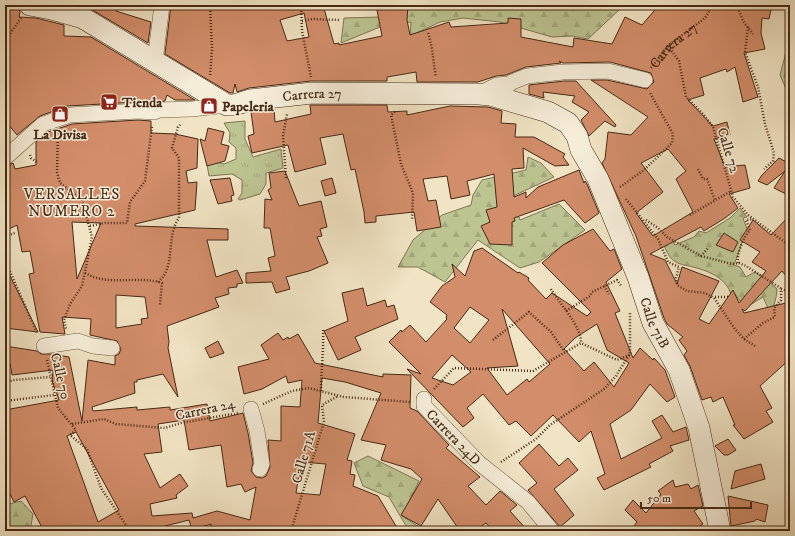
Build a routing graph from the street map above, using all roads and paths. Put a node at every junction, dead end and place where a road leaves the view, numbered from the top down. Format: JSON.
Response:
{"nodes":[{"id":1,"x":32,"y":5,"type":"edge"},
{"id":2,"x":162,"y":5,"type":"edge"},
{"id":3,"x":210,"y":5,"type":"edge"},
{"id":4,"x":301,"y":5,"type":"edge"},
{"id":5,"x":713,"y":5,"type":"edge"},
{"id":6,"x":737,"y":5,"type":"edge"},
{"id":7,"x":340,"y":20,"type":"dead end"},
{"id":8,"x":302,"y":21,"type":"junction"},
{"id":9,"x":748,"y":27,"type":"junction"},
{"id":10,"x":428,"y":33,"type":"dead end"},
{"id":11,"x":753,"y":34,"type":"dead end"},
{"id":12,"x":5,"y":40,"type":"edge"},
{"id":13,"x":668,"y":46,"type":"junction"},
{"id":14,"x":155,"y":61,"type":"junction"},
{"id":15,"x":645,"y":80,"type":"junction"},
{"id":16,"x":312,"y":93,"type":"junction"},
{"id":17,"x":412,"y":93,"type":"junction"},
{"id":18,"x":439,"y":93,"type":"junction"},
{"id":19,"x":208,"y":94,"type":"junction"},
{"id":20,"x":479,"y":94,"type":"junction"},
{"id":21,"x":227,"y":105,"type":"junction"},
{"id":22,"x":160,"y":111,"type":"junction"},
{"id":23,"x":290,"y":111,"type":"dead end"},
{"id":24,"x":44,"y":124,"type":"junction"},
{"id":25,"x":568,"y":124,"type":"joint"},
{"id":26,"x":5,"y":158,"type":"edge"},
{"id":27,"x":698,"y":169,"type":"dead end"},
{"id":28,"x":764,"y":169,"type":"dead end"},
{"id":29,"x":286,"y":178,"type":"dead end"},
{"id":30,"x":731,"y":191,"type":"junction"},
{"id":31,"x":621,"y":193,"type":"dead end"},
{"id":32,"x":624,"y":196,"type":"dead end"},
{"id":33,"x":715,"y":200,"type":"junction"},
{"id":34,"x":690,"y":215,"type":"dead end"},
{"id":35,"x":644,"y":218,"type":"junction"},
{"id":36,"x":754,"y":219,"type":"junction"},
{"id":37,"x":412,"y":220,"type":"dead end"},
{"id":38,"x":90,"y":226,"type":"junction"},
{"id":39,"x":16,"y":233,"type":"dead end"},
{"id":40,"x":5,"y":236,"type":"edge"},
{"id":41,"x":709,"y":247,"type":"dead end"},
{"id":42,"x":790,"y":247,"type":"edge"},
{"id":43,"x":700,"y":256,"type":"junction"},
{"id":44,"x":5,"y":260,"type":"edge"},
{"id":45,"x":738,"y":263,"type":"junction"},
{"id":46,"x":85,"y":273,"type":"junction"},
{"id":47,"x":158,"y":282,"type":"junction"},
{"id":48,"x":604,"y":286,"type":"junction"},
{"id":49,"x":551,"y":289,"type":"dead end"},
{"id":50,"x":782,"y":289,"type":"junction"},
{"id":51,"x":626,"y":292,"type":"dead end"},
{"id":52,"x":790,"y":292,"type":"edge"},
{"id":53,"x":609,"y":294,"type":"dead end"},
{"id":54,"x":712,"y":297,"type":"junction"},
{"id":55,"x":729,"y":297,"type":"dead end"},
{"id":56,"x":160,"y":305,"type":"dead end"},
{"id":57,"x":566,"y":311,"type":"junction"},
{"id":58,"x":630,"y":311,"type":"dead end"},
{"id":59,"x":323,"y":329,"type":"dead end"},
{"id":60,"x":744,"y":339,"type":"junction"},
{"id":61,"x":493,"y":340,"type":"dead end"},
{"id":62,"x":78,"y":341,"type":"junction"},
{"id":63,"x":581,"y":343,"type":"junction"},
{"id":64,"x":44,"y":346,"type":"junction"},
{"id":65,"x":755,"y":346,"type":"dead end"},
{"id":66,"x":112,"y":348,"type":"dead end"},
{"id":67,"x":564,"y":351,"type":"junction"},
{"id":68,"x":630,"y":355,"type":"junction"},
{"id":69,"x":50,"y":377,"type":"junction"},
{"id":70,"x":5,"y":383,"type":"edge"},
{"id":71,"x":321,"y":391,"type":"junction"},
{"id":72,"x":54,"y":395,"type":"junction"},
{"id":73,"x":338,"y":396,"type":"junction"},
{"id":74,"x":424,"y":399,"type":"junction"},
{"id":75,"x":5,"y":401,"type":"edge"},
{"id":76,"x":250,"y":409,"type":"junction"},
{"id":77,"x":72,"y":424,"type":"junction"},
{"id":78,"x":260,"y":469,"type":"dead end"},
{"id":79,"x":499,"y":479,"type":"junction"},
{"id":80,"x":130,"y":531,"type":"edge"},
{"id":81,"x":292,"y":531,"type":"edge"},
{"id":82,"x":552,"y":531,"type":"edge"},
{"id":83,"x":720,"y":531,"type":"edge"}],
"edges":[{"from":1,"to":12,"type":"path"},
{"from":1,"to":14,"type":"street"},
{"from":2,"to":14,"type":"street"},
{"from":3,"to":19,"type":"path"},
{"from":4,"to":8,"type":"path"},
{"from":5,"to":13,"type":"path","name":"Carrera 27"},
{"from":6,"to":9,"type":"path"},
{"from":7,"to":8,"type":"path"},
{"from":8,"to":16,"type":"path"},
{"from":9,"to":11,"type":"path"},
{"from":9,"to":28,"type":"path"},
{"from":10,"to":18,"type":"path"},
{"from":13,"to":15,"type":"path","name":"Carrera 27"},
{"from":13,"to":30,"type":"path","name":"Calle 72"},
{"from":14,"to":19,"type":"street"},
{"from":15,"to":20,"type":"street"},
{"from":15,"to":31,"type":"path","name":"Carrera 27"},
{"from":16,"to":17,"type":"street","name":"Carrera 27"},
{"from":16,"to":21,"type":"street","name":"Carrera 27"},
{"from":17,"to":18,"type":"street","name":"Carrera 27"},
{"from":17,"to":37,"type":"path"},
{"from":18,"to":20,"type":"street","name":"Carrera 27"},
{"from":19,"to":21,"type":"street"},
{"from":20,"to":25,"type":"street","name":"Carrera 27"},
{"from":21,"to":22,"type":"street"},
{"from":22,"to":24,"type":"street"},
{"from":22,"to":38,"type":"path"},
{"from":22,"to":47,"type":"path"},
{"from":23,"to":29,"type":"path"},
{"from":24,"to":26,"type":"street"},
{"from":24,"to":38,"type":"path"},
{"from":25,"to":83,"type":"street","name":"Calle 71B"},
{"from":27,"to":33,"type":"path"},
{"from":30,"to":33,"type":"path"},
{"from":30,"to":36,"type":"path","name":"Calle 72"},
{"from":32,"to":35,"type":"path"},
{"from":33,"to":34,"type":"path"},
{"from":35,"to":43,"type":"path"},
{"from":35,"to":54,"type":"path"},
{"from":36,"to":42,"type":"path","name":"Calle 72"},
{"from":36,"to":45,"type":"path"},
{"from":38,"to":46,"type":"path"},
{"from":39,"to":40,"type":"path"},
{"from":41,"to":43,"type":"path"},
{"from":43,"to":45,"type":"path"},
{"from":44,"to":64,"type":"path","name":"Calle 70"},
{"from":45,"to":50,"type":"path"},
{"from":46,"to":47,"type":"path"},
{"from":46,"to":62,"type":"path"},
{"from":47,"to":56,"type":"path"},
{"from":48,"to":51,"type":"path"},
{"from":48,"to":53,"type":"path"},
{"from":48,"to":57,"type":"path"},
{"from":49,"to":57,"type":"path"},
{"from":50,"to":52,"type":"path"},
{"from":50,"to":60,"type":"path"},
{"from":54,"to":55,"type":"path"},
{"from":54,"to":60,"type":"path"},
{"from":57,"to":63,"type":"path"},
{"from":58,"to":68,"type":"path"},
{"from":59,"to":71,"type":"path"},
{"from":60,"to":65,"type":"path"},
{"from":61,"to":67,"type":"path"},
{"from":62,"to":64,"type":"street"},
{"from":62,"to":66,"type":"street"},
{"from":63,"to":67,"type":"path"},
{"from":63,"to":68,"type":"path"},
{"from":64,"to":69,"type":"path","name":"Calle 70"},
{"from":67,"to":74,"type":"path"},
{"from":68,"to":79,"type":"path"},
{"from":69,"to":70,"type":"path"},
{"from":69,"to":72,"type":"path","name":"Calle 70"},
{"from":71,"to":73,"type":"path","name":"Carrera 24"},
{"from":71,"to":76,"type":"path","name":"Carrera 24"},
{"from":72,"to":75,"type":"path"},
{"from":72,"to":77,"type":"path","name":"Calle 70"},
{"from":73,"to":74,"type":"path","name":"Carrera 24D"},
{"from":73,"to":81,"type":"path","name":"Calle 71A"},
{"from":74,"to":79,"type":"street","name":"Carrera 24D"},
{"from":76,"to":77,"type":"path","name":"Carrera 24"},
{"from":76,"to":78,"type":"street"},
{"from":77,"to":80,"type":"path"},
{"from":79,"to":82,"type":"street","name":"Carrera 24D"}]}
